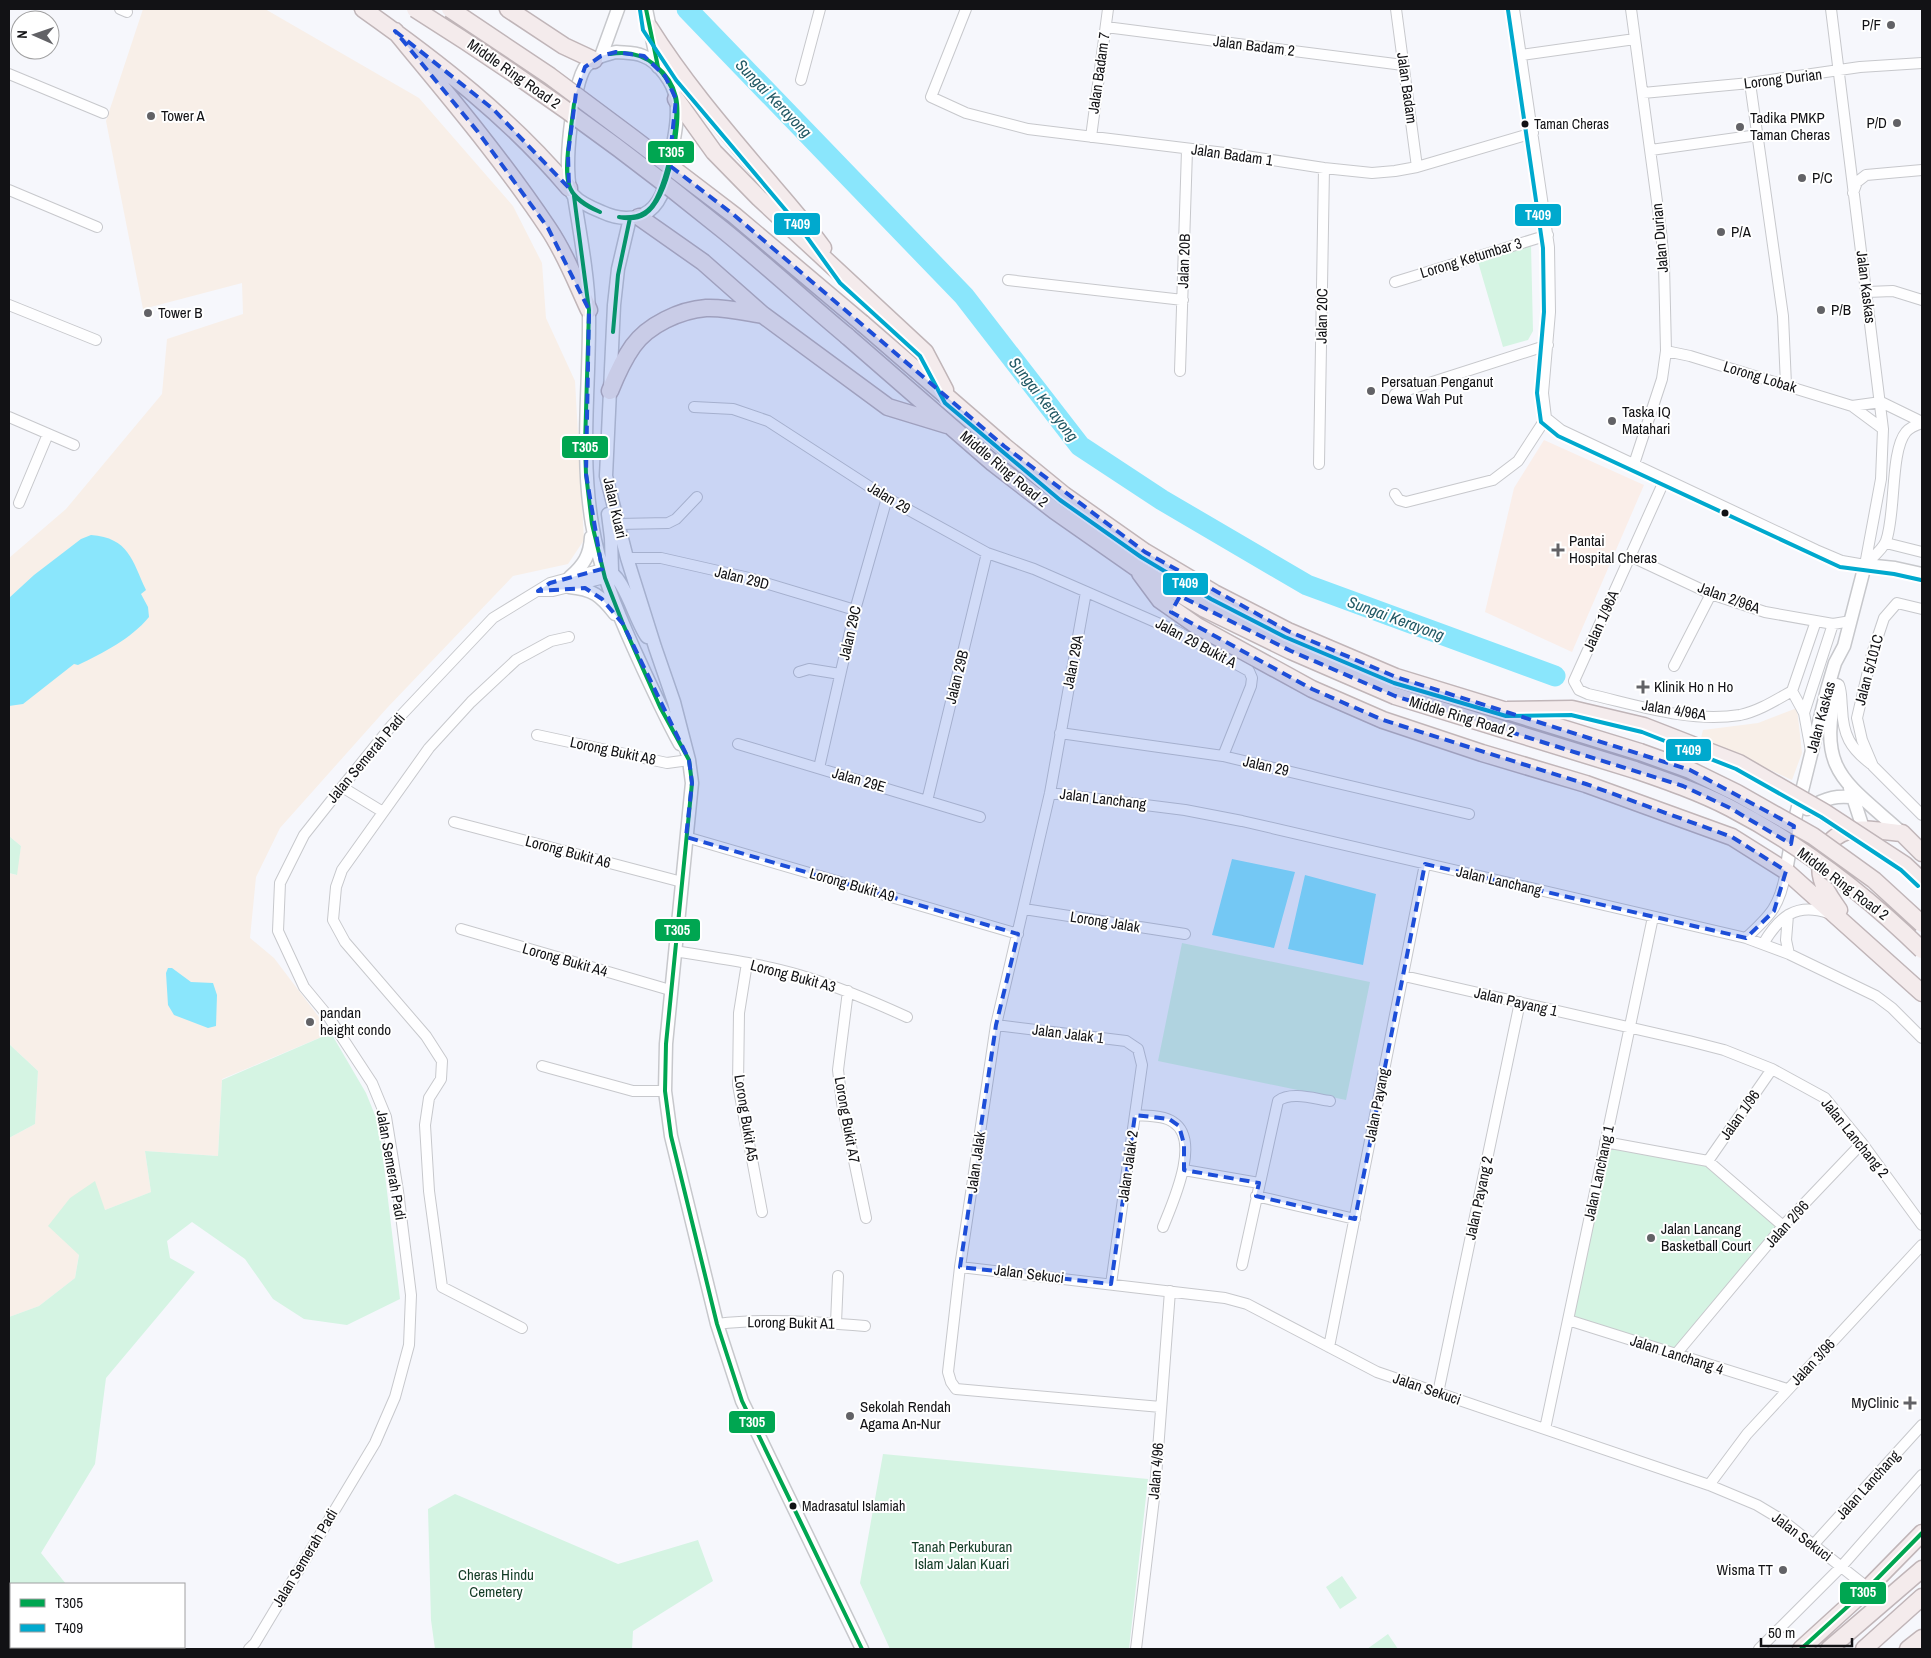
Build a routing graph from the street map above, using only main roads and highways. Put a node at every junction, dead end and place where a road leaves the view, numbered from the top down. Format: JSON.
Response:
{"nodes":[{"id":1,"x":363,"y":9,"type":"edge"},
{"id":2,"x":415,"y":9,"type":"edge"},
{"id":3,"x":450,"y":9,"type":"edge"},
{"id":4,"x":508,"y":9,"type":"edge"},
{"id":5,"x":649,"y":27,"type":"road end"},
{"id":6,"x":395,"y":31,"type":"junction"},
{"id":7,"x":597,"y":58,"type":"road end"},
{"id":8,"x":676,"y":99,"type":"road end"},
{"id":9,"x":571,"y":192,"type":"road end"},
{"id":10,"x":635,"y":217,"type":"road end"},
{"id":11,"x":845,"y":279,"type":"junction"},
{"id":12,"x":589,"y":310,"type":"road end"},
{"id":13,"x":763,"y":315,"type":"junction"},
{"id":14,"x":610,"y":391,"type":"road end"},
{"id":15,"x":950,"y":399,"type":"junction"},
{"id":16,"x":952,"y":426,"type":"junction"},
{"id":17,"x":1135,"y":567,"type":"junction"},
{"id":18,"x":1507,"y":710,"type":"junction"},
{"id":19,"x":1922,"y":853,"type":"edge"},
{"id":20,"x":1922,"y":881,"type":"edge"},
{"id":21,"x":1922,"y":924,"type":"edge"},
{"id":22,"x":1849,"y":927,"type":"junction"},
{"id":23,"x":1922,"y":950,"type":"edge"},
{"id":24,"x":1922,"y":993,"type":"edge"},
{"id":25,"x":1922,"y":1533,"type":"edge"},
{"id":26,"x":1922,"y":1569,"type":"edge"},
{"id":27,"x":1922,"y":1597,"type":"edge"},
{"id":28,"x":1922,"y":1638,"type":"edge"},
{"id":29,"x":1801,"y":1649,"type":"edge"},
{"id":30,"x":1828,"y":1649,"type":"edge"},
{"id":31,"x":1864,"y":1649,"type":"edge"},
{"id":32,"x":1908,"y":1649,"type":"edge"}],
"edges":[{"from":1,"to":6,"type":"highway"},
{"from":2,"to":16,"type":"highway","name":"Middle Ring Road 2","bridge":true},
{"from":3,"to":15,"type":"highway","name":"Middle Ring Road 2","bridge":true},
{"from":4,"to":7,"type":"highway"},
{"from":5,"to":11,"type":"highway"},
{"from":6,"to":9,"type":"highway"},
{"from":6,"to":12,"type":"highway"},
{"from":8,"to":11,"type":"highway"},
{"from":10,"to":13,"type":"highway"},
{"from":11,"to":15,"type":"highway"},
{"from":13,"to":14,"type":"highway"},
{"from":13,"to":16,"type":"highway"},
{"from":15,"to":18,"type":"highway","name":"Middle Ring Road 2"},
{"from":16,"to":17,"type":"highway","name":"Middle Ring Road 2"},
{"from":17,"to":22,"type":"highway"},
{"from":17,"to":23,"type":"highway","name":"Middle Ring Road 2","bridge":true},
{"from":18,"to":20,"type":"highway","bridge":true},
{"from":18,"to":21,"type":"highway","name":"Middle Ring Road 2","bridge":true},
{"from":19,"to":22,"type":"highway"},
{"from":22,"to":24,"type":"highway"},
{"from":25,"to":29,"type":"highway"},
{"from":26,"to":30,"type":"highway"},
{"from":27,"to":31,"type":"highway"},
{"from":28,"to":32,"type":"highway"}]}
